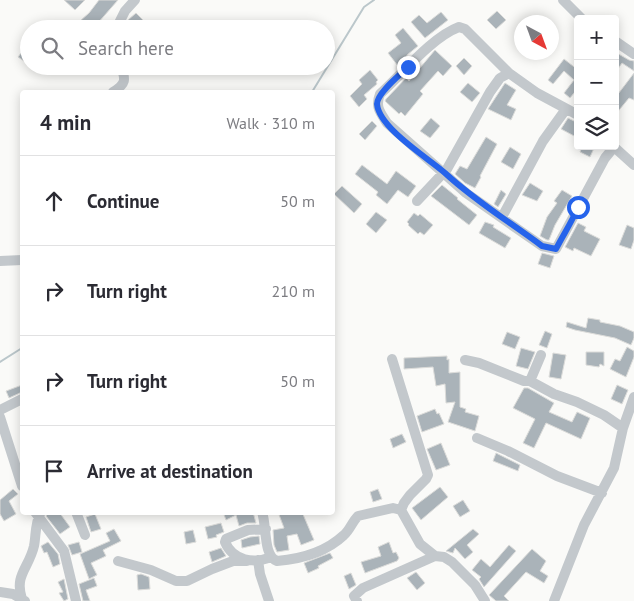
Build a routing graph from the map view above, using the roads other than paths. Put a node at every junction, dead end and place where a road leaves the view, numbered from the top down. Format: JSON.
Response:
{"nodes":[{"id":1,"x":136,"y":0,"type":"edge"},
{"id":2,"x":563,"y":0,"type":"edge"},
{"id":3,"x":578,"y":15,"type":"edge"},
{"id":4,"x":120,"y":20,"type":"edge"},
{"id":5,"x":619,"y":44,"type":"edge"},
{"id":6,"x":634,"y":54,"type":"edge"},
{"id":7,"x":509,"y":73,"type":"junction"},
{"id":8,"x":124,"y":75,"type":"edge"},
{"id":9,"x":116,"y":90,"type":"edge"},
{"id":10,"x":566,"y":109,"type":"junction"},
{"id":11,"x":574,"y":113,"type":"edge"},
{"id":12,"x":611,"y":150,"type":"edge"},
{"id":13,"x":616,"y":150,"type":"edge"},
{"id":14,"x":634,"y":165,"type":"edge"},
{"id":15,"x":444,"y":172,"type":"junction"},
{"id":16,"x":417,"y":201,"type":"dead end"},
{"id":17,"x":502,"y":217,"type":"junction"},
{"id":18,"x":20,"y":260,"type":"edge"},
{"id":19,"x":0,"y":261,"type":"edge"},
{"id":20,"x":541,"y":355,"type":"dead end"},
{"id":21,"x":392,"y":359,"type":"dead end"},
{"id":22,"x":464,"y":360,"type":"dead end"},
{"id":23,"x":530,"y":381,"type":"junction"},
{"id":24,"x":634,"y":397,"type":"edge"},
{"id":25,"x":20,"y":400,"type":"edge"},
{"id":26,"x":0,"y":410,"type":"edge"},
{"id":27,"x":0,"y":417,"type":"edge"},
{"id":28,"x":623,"y":428,"type":"junction"},
{"id":29,"x":477,"y":438,"type":"dead end"},
{"id":30,"x":20,"y":480,"type":"edge"},
{"id":31,"x":602,"y":493,"type":"junction"},
{"id":32,"x":401,"y":510,"type":"junction"},
{"id":33,"x":38,"y":515,"type":"edge"},
{"id":34,"x":39,"y":515,"type":"edge"},
{"id":35,"x":77,"y":515,"type":"edge"},
{"id":36,"x":263,"y":515,"type":"edge"},
{"id":37,"x":266,"y":529,"type":"junction"},
{"id":38,"x":85,"y":535,"type":"dead end"},
{"id":39,"x":435,"y":556,"type":"junction"},
{"id":40,"x":271,"y":557,"type":"junction"},
{"id":41,"x":252,"y":560,"type":"junction"},
{"id":42,"x":118,"y":562,"type":"dead end"},
{"id":43,"x":0,"y":592,"type":"edge"},
{"id":44,"x":24,"y":600,"type":"edge"},
{"id":45,"x":76,"y":601,"type":"edge"},
{"id":46,"x":268,"y":601,"type":"edge"},
{"id":47,"x":357,"y":601,"type":"edge"},
{"id":48,"x":484,"y":601,"type":"edge"},
{"id":49,"x":554,"y":601,"type":"edge"}],
"edges":[{"from":1,"to":4,"type":"street"},
{"from":2,"to":3,"type":"street"},
{"from":5,"to":6,"type":"street"},
{"from":7,"to":10,"type":"street"},
{"from":7,"to":15,"type":"street"},
{"from":7,"to":15,"type":"street"},
{"from":8,"to":9,"type":"street"},
{"from":10,"to":11,"type":"street"},
{"from":10,"to":17,"type":"street"},
{"from":12,"to":17,"type":"street"},
{"from":13,"to":14,"type":"street"},
{"from":15,"to":16,"type":"street"},
{"from":15,"to":17,"type":"street"},
{"from":18,"to":19,"type":"street"},
{"from":20,"to":23,"type":"street"},
{"from":21,"to":32,"type":"street"},
{"from":22,"to":23,"type":"street"},
{"from":23,"to":28,"type":"street"},
{"from":24,"to":28,"type":"street"},
{"from":25,"to":26,"type":"street"},
{"from":27,"to":30,"type":"street"},
{"from":28,"to":31,"type":"street"},
{"from":29,"to":31,"type":"street"},
{"from":31,"to":49,"type":"street"},
{"from":32,"to":39,"type":"street"},
{"from":32,"to":40,"type":"street"},
{"from":33,"to":44,"type":"street"},
{"from":34,"to":45,"type":"street"},
{"from":35,"to":38,"type":"street"},
{"from":36,"to":37,"type":"street"},
{"from":37,"to":40,"type":"street"},
{"from":37,"to":41,"type":"street"},
{"from":39,"to":47,"type":"street"},
{"from":39,"to":48,"type":"street"},
{"from":40,"to":41,"type":"street"},
{"from":41,"to":42,"type":"street"},
{"from":41,"to":46,"type":"street"},
{"from":43,"to":44,"type":"street"}]}
